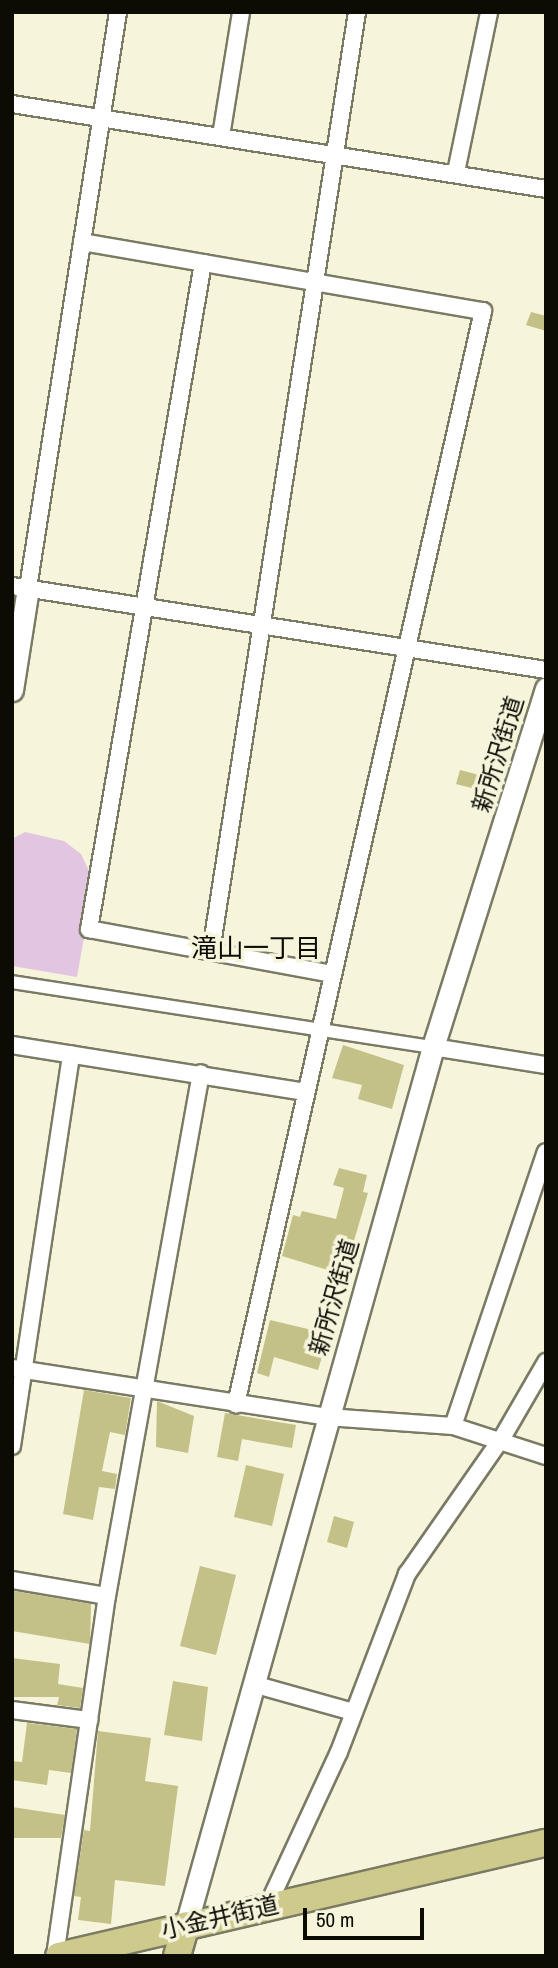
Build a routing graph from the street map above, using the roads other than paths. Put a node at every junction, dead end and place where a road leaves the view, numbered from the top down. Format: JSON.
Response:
{"nodes":[{"id":1,"x":118,"y":12,"type":"edge"},
{"id":2,"x":241,"y":12,"type":"edge"},
{"id":3,"x":357,"y":12,"type":"edge"},
{"id":4,"x":489,"y":12,"type":"edge"},
{"id":5,"x":12,"y":104,"type":"edge"},
{"id":6,"x":102,"y":118,"type":"junction"},
{"id":7,"x":221,"y":136,"type":"junction"},
{"id":8,"x":335,"y":154,"type":"junction"},
{"id":9,"x":456,"y":172,"type":"junction"},
{"id":10,"x":546,"y":189,"type":"edge"},
{"id":11,"x":82,"y":242,"type":"junction"},
{"id":12,"x":203,"y":263,"type":"junction"},
{"id":13,"x":314,"y":282,"type":"junction"},
{"id":14,"x":20,"y":587,"type":"edge"},
{"id":15,"x":147,"y":607,"type":"junction"},
{"id":16,"x":266,"y":626,"type":"junction"},
{"id":17,"x":407,"y":649,"type":"junction"},
{"id":18,"x":546,"y":670,"type":"edge"},
{"id":19,"x":546,"y":688,"type":"edge"},
{"id":20,"x":12,"y":690,"type":"edge"},
{"id":21,"x":211,"y":951,"type":"junction"},
{"id":22,"x":332,"y":974,"type":"junction"},
{"id":23,"x":12,"y":982,"type":"edge"},
{"id":24,"x":319,"y":1030,"type":"junction"},
{"id":25,"x":12,"y":1045,"type":"edge"},
{"id":26,"x":433,"y":1047,"type":"junction"},
{"id":27,"x":71,"y":1054,"type":"junction"},
{"id":28,"x":546,"y":1065,"type":"edge"},
{"id":29,"x":201,"y":1073,"type":"junction"},
{"id":30,"x":305,"y":1091,"type":"junction"},
{"id":31,"x":546,"y":1152,"type":"edge"},
{"id":32,"x":546,"y":1362,"type":"edge"},
{"id":33,"x":19,"y":1369,"type":"edge"},
{"id":34,"x":144,"y":1389,"type":"junction"},
{"id":35,"x":236,"y":1404,"type":"junction"},
{"id":36,"x":327,"y":1418,"type":"junction"},
{"id":37,"x":453,"y":1426,"type":"junction"},
{"id":38,"x":502,"y":1438,"type":"junction"},
{"id":39,"x":12,"y":1446,"type":"edge"},
{"id":40,"x":546,"y":1456,"type":"edge"},
{"id":41,"x":12,"y":1580,"type":"edge"},
{"id":42,"x":107,"y":1596,"type":"junction"},
{"id":43,"x":253,"y":1684,"type":"junction"},
{"id":44,"x":12,"y":1710,"type":"edge"},
{"id":45,"x":353,"y":1712,"type":"junction"},
{"id":46,"x":89,"y":1720,"type":"junction"},
{"id":47,"x":546,"y":1843,"type":"edge"},
{"id":48,"x":267,"y":1907,"type":"junction"},
{"id":49,"x":186,"y":1925,"type":"junction"},
{"id":50,"x":57,"y":1956,"type":"edge"},
{"id":51,"x":177,"y":1956,"type":"edge"}],
"edges":[{"from":1,"to":6,"type":"street"},
{"from":2,"to":7,"type":"street"},
{"from":3,"to":8,"type":"street"},
{"from":4,"to":9,"type":"street"},
{"from":5,"to":6,"type":"street"},
{"from":6,"to":7,"type":"street"},
{"from":6,"to":11,"type":"street"},
{"from":7,"to":8,"type":"street"},
{"from":8,"to":9,"type":"street"},
{"from":8,"to":13,"type":"street"},
{"from":9,"to":10,"type":"street"},
{"from":11,"to":12,"type":"street"},
{"from":11,"to":14,"type":"street"},
{"from":12,"to":13,"type":"street"},
{"from":12,"to":15,"type":"street"},
{"from":13,"to":16,"type":"street"},
{"from":13,"to":17,"type":"street"},
{"from":14,"to":15,"type":"street"},
{"from":14,"to":20,"type":"street"},
{"from":15,"to":16,"type":"street"},
{"from":15,"to":21,"type":"street"},
{"from":16,"to":17,"type":"street"},
{"from":16,"to":21,"type":"street"},
{"from":17,"to":18,"type":"street"},
{"from":17,"to":22,"type":"street"},
{"from":19,"to":26,"type":"street","name":"新所沢街道"},
{"from":21,"to":22,"type":"street"},
{"from":22,"to":24,"type":"street"},
{"from":23,"to":24,"type":"street"},
{"from":24,"to":26,"type":"street"},
{"from":24,"to":30,"type":"street"},
{"from":25,"to":27,"type":"street"},
{"from":26,"to":28,"type":"street"},
{"from":26,"to":36,"type":"street","name":"新所沢街道"},
{"from":27,"to":29,"type":"street"},
{"from":27,"to":33,"type":"street"},
{"from":29,"to":30,"type":"street"},
{"from":29,"to":34,"type":"street"},
{"from":30,"to":35,"type":"street"},
{"from":31,"to":37,"type":"street"},
{"from":32,"to":38,"type":"street"},
{"from":33,"to":34,"type":"street"},
{"from":33,"to":39,"type":"street"},
{"from":34,"to":35,"type":"street"},
{"from":34,"to":42,"type":"street"},
{"from":35,"to":36,"type":"street"},
{"from":36,"to":37,"type":"street"},
{"from":36,"to":43,"type":"street","name":"新所沢街道"},
{"from":37,"to":38,"type":"street"},
{"from":38,"to":40,"type":"street"},
{"from":38,"to":45,"type":"street"},
{"from":41,"to":42,"type":"street"},
{"from":42,"to":46,"type":"street"},
{"from":43,"to":45,"type":"street"},
{"from":43,"to":49,"type":"street","name":"新所沢街道"},
{"from":44,"to":46,"type":"street"},
{"from":45,"to":48,"type":"street"},
{"from":46,"to":50,"type":"street"},
{"from":47,"to":48,"type":"main road","name":"小金井街道"},
{"from":48,"to":49,"type":"main road","name":"小金井街道"},
{"from":49,"to":50,"type":"main road","name":"小金井街道"},
{"from":49,"to":51,"type":"main road"}]}
